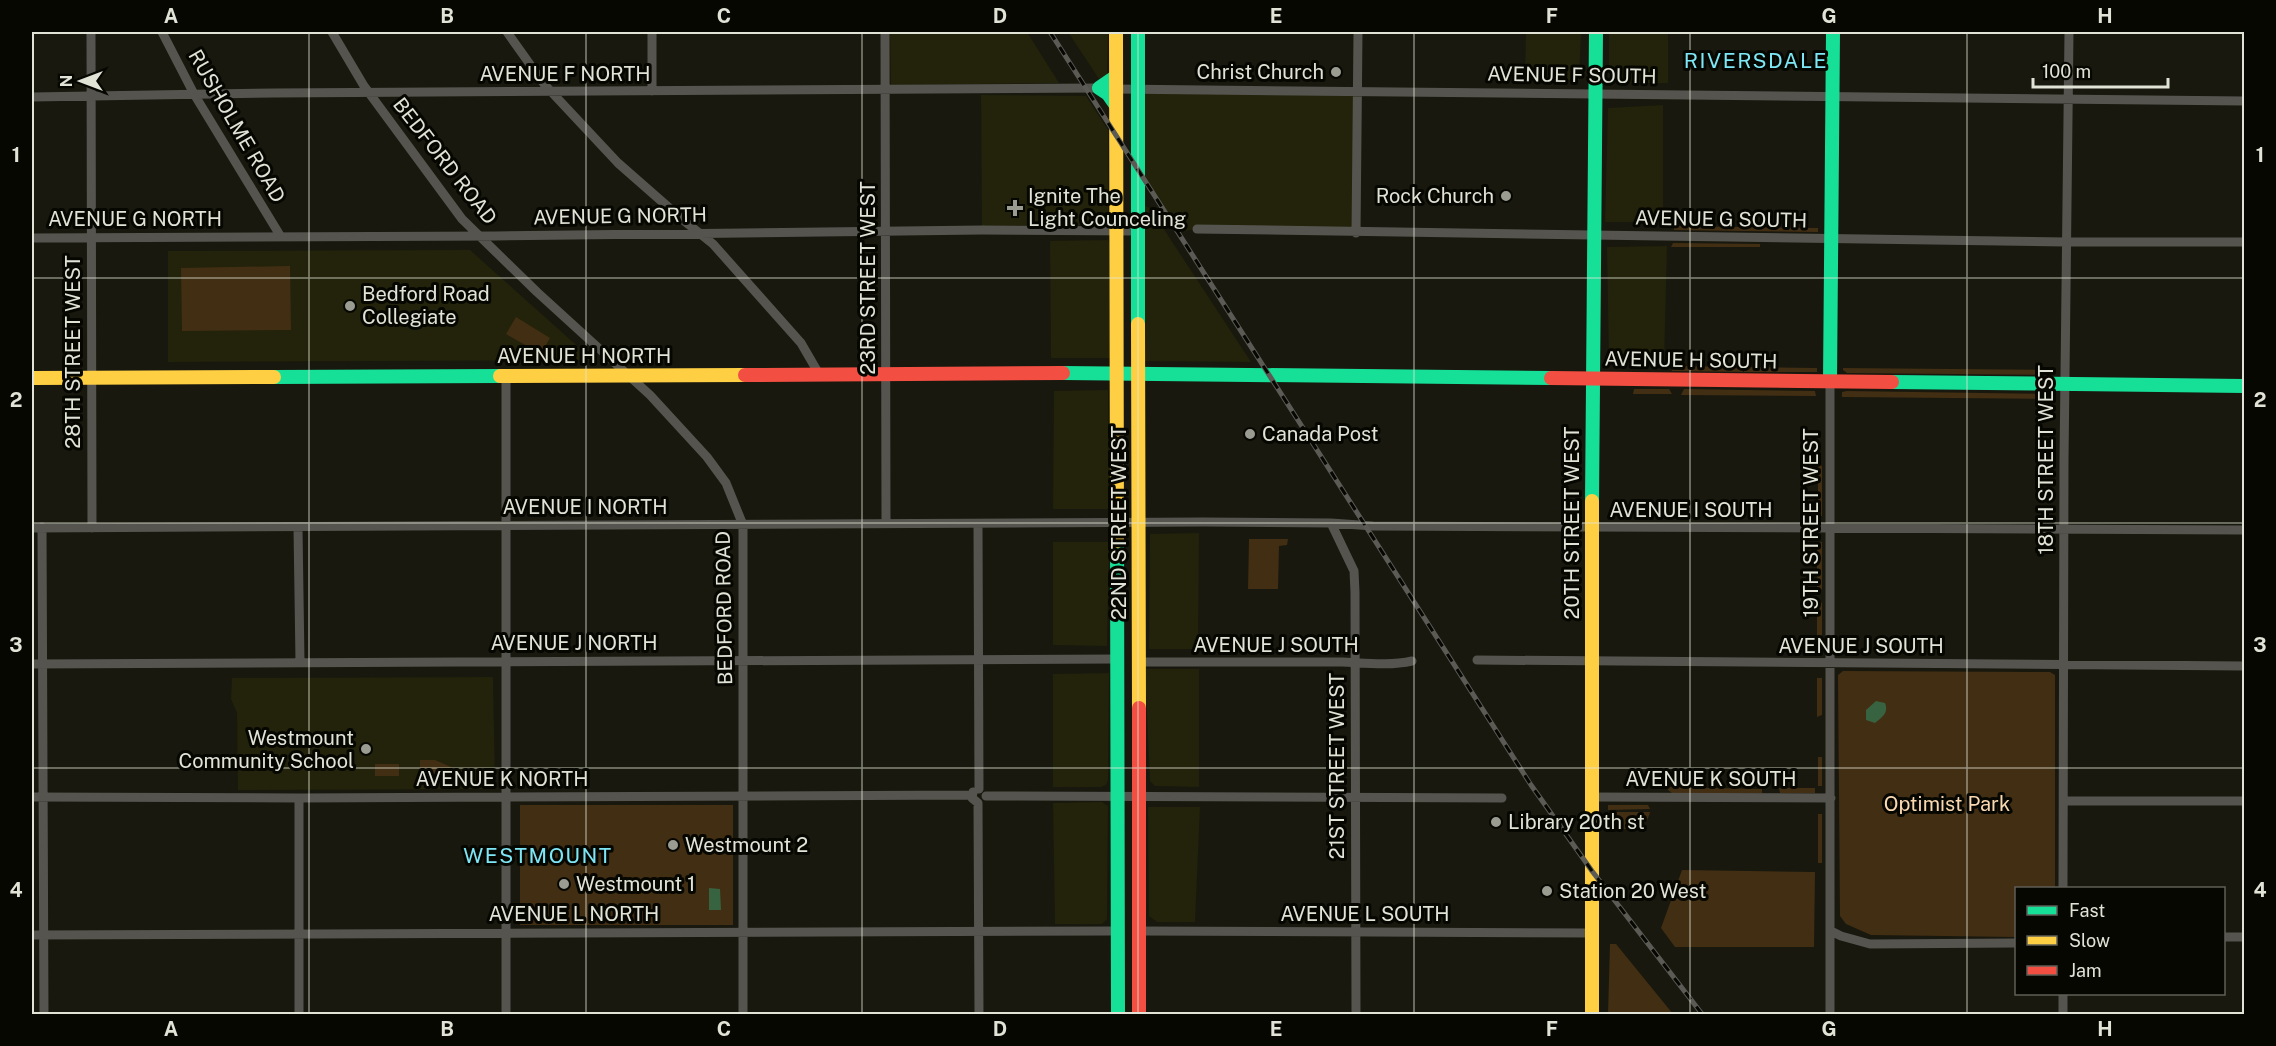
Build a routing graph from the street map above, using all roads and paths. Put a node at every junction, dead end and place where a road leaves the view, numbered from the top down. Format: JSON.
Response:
{"nodes":[{"id":1,"x":91,"y":32,"type":"edge"},
{"id":2,"x":162,"y":32,"type":"edge"},
{"id":3,"x":332,"y":32,"type":"edge"},
{"id":4,"x":507,"y":32,"type":"edge"},
{"id":5,"x":652,"y":32,"type":"edge"},
{"id":6,"x":885,"y":32,"type":"edge"},
{"id":7,"x":1116,"y":32,"type":"edge"},
{"id":8,"x":1138,"y":32,"type":"edge"},
{"id":9,"x":1358,"y":32,"type":"edge"},
{"id":10,"x":1596,"y":32,"type":"edge"},
{"id":11,"x":1833,"y":32,"type":"edge"},
{"id":12,"x":2069,"y":32,"type":"edge"},
{"id":13,"x":1115,"y":83,"type":"junction"},
{"id":14,"x":1099,"y":88,"type":"junction"},
{"id":15,"x":1138,"y":89,"type":"junction"},
{"id":16,"x":886,"y":90,"type":"junction"},
{"id":17,"x":652,"y":91,"type":"junction"},
{"id":18,"x":1358,"y":91,"type":"junction"},
{"id":19,"x":551,"y":92,"type":"junction"},
{"id":20,"x":369,"y":93,"type":"junction"},
{"id":21,"x":194,"y":94,"type":"junction"},
{"id":22,"x":1595,"y":94,"type":"junction"},
{"id":23,"x":1832,"y":95,"type":"junction"},
{"id":24,"x":91,"y":96,"type":"junction"},
{"id":25,"x":32,"y":97,"type":"edge"},
{"id":26,"x":2068,"y":100,"type":"junction"},
{"id":27,"x":2244,"y":102,"type":"edge"},
{"id":28,"x":1115,"y":104,"type":"junction"},
{"id":29,"x":1197,"y":229,"type":"dead end"},
{"id":30,"x":886,"y":231,"type":"junction"},
{"id":31,"x":1116,"y":231,"type":"junction"},
{"id":32,"x":1138,"y":231,"type":"junction"},
{"id":33,"x":700,"y":233,"type":"junction"},
{"id":34,"x":1356,"y":233,"type":"junction"},
{"id":35,"x":1593,"y":235,"type":"junction"},
{"id":36,"x":478,"y":236,"type":"junction"},
{"id":37,"x":281,"y":237,"type":"junction"},
{"id":38,"x":32,"y":238,"type":"edge"},
{"id":39,"x":91,"y":238,"type":"junction"},
{"id":40,"x":1831,"y":238,"type":"junction"},
{"id":41,"x":2066,"y":242,"type":"junction"},
{"id":42,"x":2244,"y":242,"type":"edge"},
{"id":43,"x":1116,"y":373,"type":"junction"},
{"id":44,"x":1137,"y":373,"type":"junction"},
{"id":45,"x":819,"y":374,"type":"junction"},
{"id":46,"x":886,"y":374,"type":"junction"},
{"id":47,"x":630,"y":375,"type":"junction"},
{"id":48,"x":506,"y":376,"type":"junction"},
{"id":49,"x":32,"y":378,"type":"edge"},
{"id":50,"x":91,"y":378,"type":"junction"},
{"id":51,"x":1592,"y":378,"type":"junction"},
{"id":52,"x":1830,"y":381,"type":"junction"},
{"id":53,"x":2065,"y":383,"type":"junction"},
{"id":54,"x":2244,"y":386,"type":"edge"},
{"id":55,"x":1331,"y":523,"type":"junction"},
{"id":56,"x":505,"y":524,"type":"junction"},
{"id":57,"x":886,"y":524,"type":"junction"},
{"id":58,"x":1116,"y":524,"type":"junction"},
{"id":59,"x":1138,"y":524,"type":"junction"},
{"id":60,"x":743,"y":525,"type":"junction"},
{"id":61,"x":978,"y":525,"type":"junction"},
{"id":62,"x":42,"y":527,"type":"junction"},
{"id":63,"x":32,"y":528,"type":"edge"},
{"id":64,"x":92,"y":528,"type":"junction"},
{"id":65,"x":298,"y":528,"type":"junction"},
{"id":66,"x":1592,"y":528,"type":"junction"},
{"id":67,"x":1830,"y":529,"type":"junction"},
{"id":68,"x":2064,"y":531,"type":"junction"},
{"id":69,"x":2244,"y":531,"type":"edge"},
{"id":70,"x":979,"y":659,"type":"junction"},
{"id":71,"x":1116,"y":659,"type":"junction"},
{"id":72,"x":744,"y":660,"type":"junction"},
{"id":73,"x":1477,"y":660,"type":"dead end"},
{"id":74,"x":1412,"y":661,"type":"dead end"},
{"id":75,"x":1592,"y":661,"type":"junction"},
{"id":76,"x":300,"y":662,"type":"junction"},
{"id":77,"x":505,"y":662,"type":"junction"},
{"id":78,"x":1139,"y":662,"type":"junction"},
{"id":79,"x":1355,"y":663,"type":"junction"},
{"id":80,"x":1830,"y":663,"type":"junction"},
{"id":81,"x":32,"y":664,"type":"edge"},
{"id":82,"x":43,"y":664,"type":"junction"},
{"id":83,"x":2064,"y":665,"type":"junction"},
{"id":84,"x":2244,"y":666,"type":"edge"},
{"id":85,"x":742,"y":796,"type":"junction"},
{"id":86,"x":979,"y":796,"type":"junction"},
{"id":87,"x":1117,"y":796,"type":"junction"},
{"id":88,"x":1138,"y":796,"type":"junction"},
{"id":89,"x":32,"y":797,"type":"edge"},
{"id":90,"x":44,"y":797,"type":"junction"},
{"id":91,"x":506,"y":797,"type":"junction"},
{"id":92,"x":1355,"y":797,"type":"junction"},
{"id":93,"x":1592,"y":797,"type":"junction"},
{"id":94,"x":298,"y":798,"type":"junction"},
{"id":95,"x":1502,"y":798,"type":"dead end"},
{"id":96,"x":1831,"y":798,"type":"junction"},
{"id":97,"x":2064,"y":801,"type":"junction"},
{"id":98,"x":2244,"y":801,"type":"edge"},
{"id":99,"x":2064,"y":887,"type":"edge"},
{"id":100,"x":743,"y":931,"type":"junction"},
{"id":101,"x":979,"y":931,"type":"junction"},
{"id":102,"x":1118,"y":931,"type":"junction"},
{"id":103,"x":1139,"y":931,"type":"junction"},
{"id":104,"x":1831,"y":931,"type":"junction"},
{"id":105,"x":1356,"y":932,"type":"junction"},
{"id":106,"x":298,"y":933,"type":"junction"},
{"id":107,"x":506,"y":933,"type":"junction"},
{"id":108,"x":1592,"y":933,"type":"junction"},
{"id":109,"x":32,"y":935,"type":"edge"},
{"id":110,"x":43,"y":935,"type":"junction"},
{"id":111,"x":2225,"y":937,"type":"edge"},
{"id":112,"x":2244,"y":937,"type":"edge"},
{"id":113,"x":2015,"y":943,"type":"edge"},
{"id":114,"x":2063,"y":995,"type":"edge"},
{"id":115,"x":44,"y":1014,"type":"edge"},
{"id":116,"x":299,"y":1014,"type":"edge"},
{"id":117,"x":506,"y":1014,"type":"edge"},
{"id":118,"x":743,"y":1014,"type":"edge"},
{"id":119,"x":979,"y":1014,"type":"edge"},
{"id":120,"x":1118,"y":1014,"type":"edge"},
{"id":121,"x":1139,"y":1014,"type":"edge"},
{"id":122,"x":1356,"y":1014,"type":"edge"},
{"id":123,"x":1592,"y":1014,"type":"edge"},
{"id":124,"x":1830,"y":1014,"type":"edge"},
{"id":125,"x":2063,"y":1014,"type":"edge"}],
"edges":[{"from":1,"to":24,"type":"street","name":"28TH STREET WEST"},
{"from":2,"to":21,"type":"street","name":"RUSHOLME ROAD"},
{"from":3,"to":20,"type":"street","name":"BEDFORD ROAD"},
{"from":4,"to":19,"type":"street"},
{"from":5,"to":17,"type":"street"},
{"from":6,"to":16,"type":"street","name":"23RD STREET WEST"},
{"from":7,"to":13,"type":"main road","name":"22ND STREET WEST"},
{"from":8,"to":15,"type":"main road","name":"22ND STREET WEST"},
{"from":9,"to":18,"type":"street"},
{"from":10,"to":22,"type":"main road","name":"20TH STREET WEST"},
{"from":11,"to":23,"type":"main road","name":"19TH STREET WEST"},
{"from":12,"to":26,"type":"street","name":"18TH STREET WEST"},
{"from":13,"to":14,"type":"main road"},
{"from":13,"to":15,"type":"street","name":"AVENUE F SOUTH"},
{"from":13,"to":28,"type":"main road","name":"22ND STREET WEST"},
{"from":14,"to":16,"type":"street","name":"AVENUE F NORTH"},
{"from":14,"to":28,"type":"main road"},
{"from":15,"to":18,"type":"street","name":"AVENUE F SOUTH"},
{"from":15,"to":32,"type":"main road","name":"22ND STREET WEST"},
{"from":16,"to":17,"type":"street","name":"AVENUE F NORTH"},
{"from":16,"to":30,"type":"street","name":"23RD STREET WEST"},
{"from":17,"to":19,"type":"street","name":"AVENUE F NORTH"},
{"from":18,"to":22,"type":"street","name":"AVENUE F SOUTH"},
{"from":18,"to":34,"type":"street"},
{"from":19,"to":20,"type":"street","name":"AVENUE F NORTH"},
{"from":19,"to":33,"type":"street"},
{"from":20,"to":21,"type":"street","name":"AVENUE F NORTH"},
{"from":20,"to":36,"type":"street","name":"BEDFORD ROAD"},
{"from":21,"to":24,"type":"street","name":"AVENUE F NORTH"},
{"from":21,"to":37,"type":"street","name":"RUSHOLME ROAD"},
{"from":22,"to":23,"type":"street","name":"AVENUE F SOUTH"},
{"from":22,"to":35,"type":"main road","name":"20TH STREET WEST"},
{"from":23,"to":26,"type":"street","name":"AVENUE F SOUTH"},
{"from":23,"to":40,"type":"main road","name":"19TH STREET WEST"},
{"from":24,"to":25,"type":"street","name":"AVENUE F NORTH"},
{"from":24,"to":39,"type":"street","name":"28TH STREET WEST"},
{"from":26,"to":27,"type":"street","name":"AVENUE F SOUTH"},
{"from":26,"to":41,"type":"street","name":"18TH STREET WEST"},
{"from":28,"to":31,"type":"main road","name":"22ND STREET WEST"},
{"from":29,"to":34,"type":"street","name":"AVENUE G SOUTH"},
{"from":30,"to":31,"type":"street","name":"AVENUE G NORTH"},
{"from":30,"to":33,"type":"street","name":"AVENUE G NORTH"},
{"from":30,"to":46,"type":"street","name":"23RD STREET WEST"},
{"from":31,"to":32,"type":"street","name":"AVENUE G NORTH"},
{"from":31,"to":43,"type":"main road","name":"22ND STREET WEST"},
{"from":32,"to":44,"type":"main road","name":"22ND STREET WEST"},
{"from":33,"to":36,"type":"street","name":"AVENUE G NORTH"},
{"from":33,"to":45,"type":"street"},
{"from":34,"to":35,"type":"street","name":"AVENUE G SOUTH"},
{"from":35,"to":40,"type":"street","name":"AVENUE G SOUTH"},
{"from":35,"to":51,"type":"main road","name":"20TH STREET WEST"},
{"from":36,"to":37,"type":"street","name":"AVENUE G NORTH"},
{"from":36,"to":47,"type":"street","name":"BEDFORD ROAD"},
{"from":37,"to":39,"type":"street","name":"AVENUE G NORTH"},
{"from":38,"to":39,"type":"street","name":"AVENUE G NORTH"},
{"from":39,"to":50,"type":"street","name":"28TH STREET WEST"},
{"from":40,"to":41,"type":"street","name":"AVENUE G SOUTH"},
{"from":40,"to":52,"type":"main road","name":"19TH STREET WEST"},
{"from":41,"to":42,"type":"street","name":"AVENUE G SOUTH"},
{"from":41,"to":53,"type":"street","name":"18TH STREET WEST"},
{"from":43,"to":44,"type":"main road","name":"AVENUE H NORTH"},
{"from":43,"to":46,"type":"main road","name":"AVENUE H NORTH"},
{"from":43,"to":58,"type":"main road","name":"22ND STREET WEST"},
{"from":44,"to":51,"type":"main road","name":"AVENUE H SOUTH"},
{"from":44,"to":59,"type":"main road","name":"22ND STREET WEST"},
{"from":45,"to":46,"type":"main road","name":"AVENUE H NORTH"},
{"from":45,"to":47,"type":"main road","name":"AVENUE H NORTH"},
{"from":46,"to":57,"type":"street","name":"23RD STREET WEST"},
{"from":47,"to":48,"type":"main road","name":"AVENUE H NORTH"},
{"from":47,"to":60,"type":"street","name":"BEDFORD ROAD"},
{"from":48,"to":50,"type":"main road","name":"AVENUE H NORTH"},
{"from":48,"to":56,"type":"street"},
{"from":49,"to":50,"type":"main road","name":"AVENUE H NORTH"},
{"from":50,"to":64,"type":"street","name":"28TH STREET WEST"},
{"from":51,"to":52,"type":"main road","name":"AVENUE H SOUTH"},
{"from":51,"to":66,"type":"main road","name":"20TH STREET WEST"},
{"from":52,"to":53,"type":"main road","name":"AVENUE H SOUTH"},
{"from":52,"to":67,"type":"street","name":"19TH STREET WEST"},
{"from":53,"to":54,"type":"main road","name":"AVENUE H SOUTH"},
{"from":53,"to":68,"type":"street","name":"18TH STREET WEST"},
{"from":55,"to":59,"type":"street","name":"AVENUE I SOUTH"},
{"from":55,"to":66,"type":"street","name":"AVENUE I SOUTH"},
{"from":55,"to":79,"type":"street","name":"21ST STREET WEST"},
{"from":56,"to":60,"type":"street","name":"AVENUE I NORTH"},
{"from":56,"to":65,"type":"street","name":"AVENUE I NORTH"},
{"from":56,"to":77,"type":"street"},
{"from":57,"to":60,"type":"street","name":"AVENUE I NORTH"},
{"from":57,"to":61,"type":"street","name":"AVENUE I NORTH"},
{"from":58,"to":59,"type":"street","name":"AVENUE I NORTH"},
{"from":58,"to":61,"type":"street","name":"AVENUE I NORTH"},
{"from":58,"to":71,"type":"main road","name":"22ND STREET WEST"},
{"from":59,"to":78,"type":"main road","name":"22ND STREET WEST"},
{"from":60,"to":72,"type":"street","name":"BEDFORD ROAD"},
{"from":61,"to":70,"type":"street"},
{"from":62,"to":63,"type":"street","name":"AVENUE I NORTH"},
{"from":62,"to":64,"type":"street","name":"AVENUE I NORTH"},
{"from":62,"to":82,"type":"street"},
{"from":64,"to":65,"type":"street","name":"AVENUE I NORTH"},
{"from":65,"to":76,"type":"street"},
{"from":66,"to":67,"type":"street","name":"AVENUE I SOUTH"},
{"from":66,"to":75,"type":"main road","name":"20TH STREET WEST"},
{"from":67,"to":68,"type":"street","name":"AVENUE I SOUTH"},
{"from":67,"to":80,"type":"street","name":"19TH STREET WEST"},
{"from":68,"to":69,"type":"street","name":"AVENUE I SOUTH"},
{"from":68,"to":83,"type":"street","name":"18TH STREET WEST"},
{"from":70,"to":71,"type":"street","name":"AVENUE J NORTH"},
{"from":70,"to":72,"type":"street","name":"AVENUE J NORTH"},
{"from":70,"to":86,"type":"street"},
{"from":71,"to":87,"type":"main road","name":"22ND STREET WEST"},
{"from":72,"to":77,"type":"street","name":"AVENUE J NORTH"},
{"from":72,"to":85,"type":"street","name":"BEDFORD ROAD"},
{"from":73,"to":75,"type":"street","name":"AVENUE J SOUTH"},
{"from":74,"to":79,"type":"street","name":"AVENUE J SOUTH"},
{"from":75,"to":80,"type":"street","name":"AVENUE J SOUTH"},
{"from":75,"to":93,"type":"main road","name":"20TH STREET WEST"},
{"from":76,"to":77,"type":"street","name":"AVENUE J NORTH"},
{"from":76,"to":82,"type":"street","name":"AVENUE J NORTH"},
{"from":77,"to":91,"type":"street"},
{"from":78,"to":79,"type":"street","name":"AVENUE J SOUTH"},
{"from":78,"to":88,"type":"main road","name":"22ND STREET WEST"},
{"from":79,"to":92,"type":"street","name":"21ST STREET WEST"},
{"from":80,"to":83,"type":"street","name":"AVENUE J SOUTH"},
{"from":80,"to":96,"type":"street","name":"19TH STREET WEST"},
{"from":81,"to":82,"type":"street","name":"AVENUE J NORTH"},
{"from":82,"to":90,"type":"street"},
{"from":83,"to":84,"type":"street","name":"AVENUE J SOUTH"},
{"from":83,"to":97,"type":"street","name":"18TH STREET WEST"},
{"from":85,"to":86,"type":"street","name":"AVENUE K NORTH"},
{"from":85,"to":91,"type":"street","name":"AVENUE K NORTH"},
{"from":85,"to":100,"type":"street","name":"BEDFORD ROAD"},
{"from":86,"to":87,"type":"street","name":"AVENUE K NORTH"},
{"from":86,"to":101,"type":"street"},
{"from":87,"to":88,"type":"street","name":"AVENUE K NORTH"},
{"from":87,"to":102,"type":"main road","name":"22ND STREET WEST"},
{"from":88,"to":92,"type":"street"},
{"from":88,"to":103,"type":"main road","name":"22ND STREET WEST"},
{"from":89,"to":90,"type":"street","name":"AVENUE K NORTH"},
{"from":90,"to":94,"type":"street","name":"AVENUE K NORTH"},
{"from":90,"to":110,"type":"street"},
{"from":91,"to":94,"type":"street","name":"AVENUE K NORTH"},
{"from":91,"to":107,"type":"street"},
{"from":92,"to":95,"type":"street"},
{"from":92,"to":105,"type":"street","name":"21ST STREET WEST"},
{"from":93,"to":96,"type":"street","name":"AVENUE K SOUTH"},
{"from":93,"to":108,"type":"main road","name":"20TH STREET WEST"},
{"from":94,"to":106,"type":"street"},
{"from":96,"to":104,"type":"street","name":"19TH STREET WEST"},
{"from":97,"to":98,"type":"street"},
{"from":97,"to":99,"type":"street","name":"18TH STREET WEST"},
{"from":100,"to":101,"type":"street","name":"AVENUE L NORTH"},
{"from":100,"to":107,"type":"street","name":"AVENUE L NORTH"},
{"from":100,"to":118,"type":"street","name":"BEDFORD ROAD"},
{"from":101,"to":102,"type":"street","name":"AVENUE L NORTH"},
{"from":101,"to":119,"type":"street"},
{"from":102,"to":120,"type":"main road","name":"22ND STREET WEST"},
{"from":103,"to":105,"type":"street","name":"AVENUE L SOUTH"},
{"from":103,"to":121,"type":"main road","name":"22ND STREET WEST"},
{"from":104,"to":113,"type":"street"},
{"from":104,"to":124,"type":"street","name":"19TH STREET WEST"},
{"from":105,"to":108,"type":"street","name":"AVENUE L SOUTH"},
{"from":105,"to":122,"type":"street","name":"21ST STREET WEST"},
{"from":106,"to":107,"type":"street","name":"AVENUE L NORTH"},
{"from":106,"to":110,"type":"street","name":"AVENUE L NORTH"},
{"from":106,"to":116,"type":"street"},
{"from":107,"to":117,"type":"street"},
{"from":108,"to":123,"type":"main road","name":"20TH STREET WEST"},
{"from":109,"to":110,"type":"street","name":"AVENUE L NORTH"},
{"from":110,"to":115,"type":"street"},
{"from":111,"to":112,"type":"street"},
{"from":114,"to":125,"type":"street"}]}
